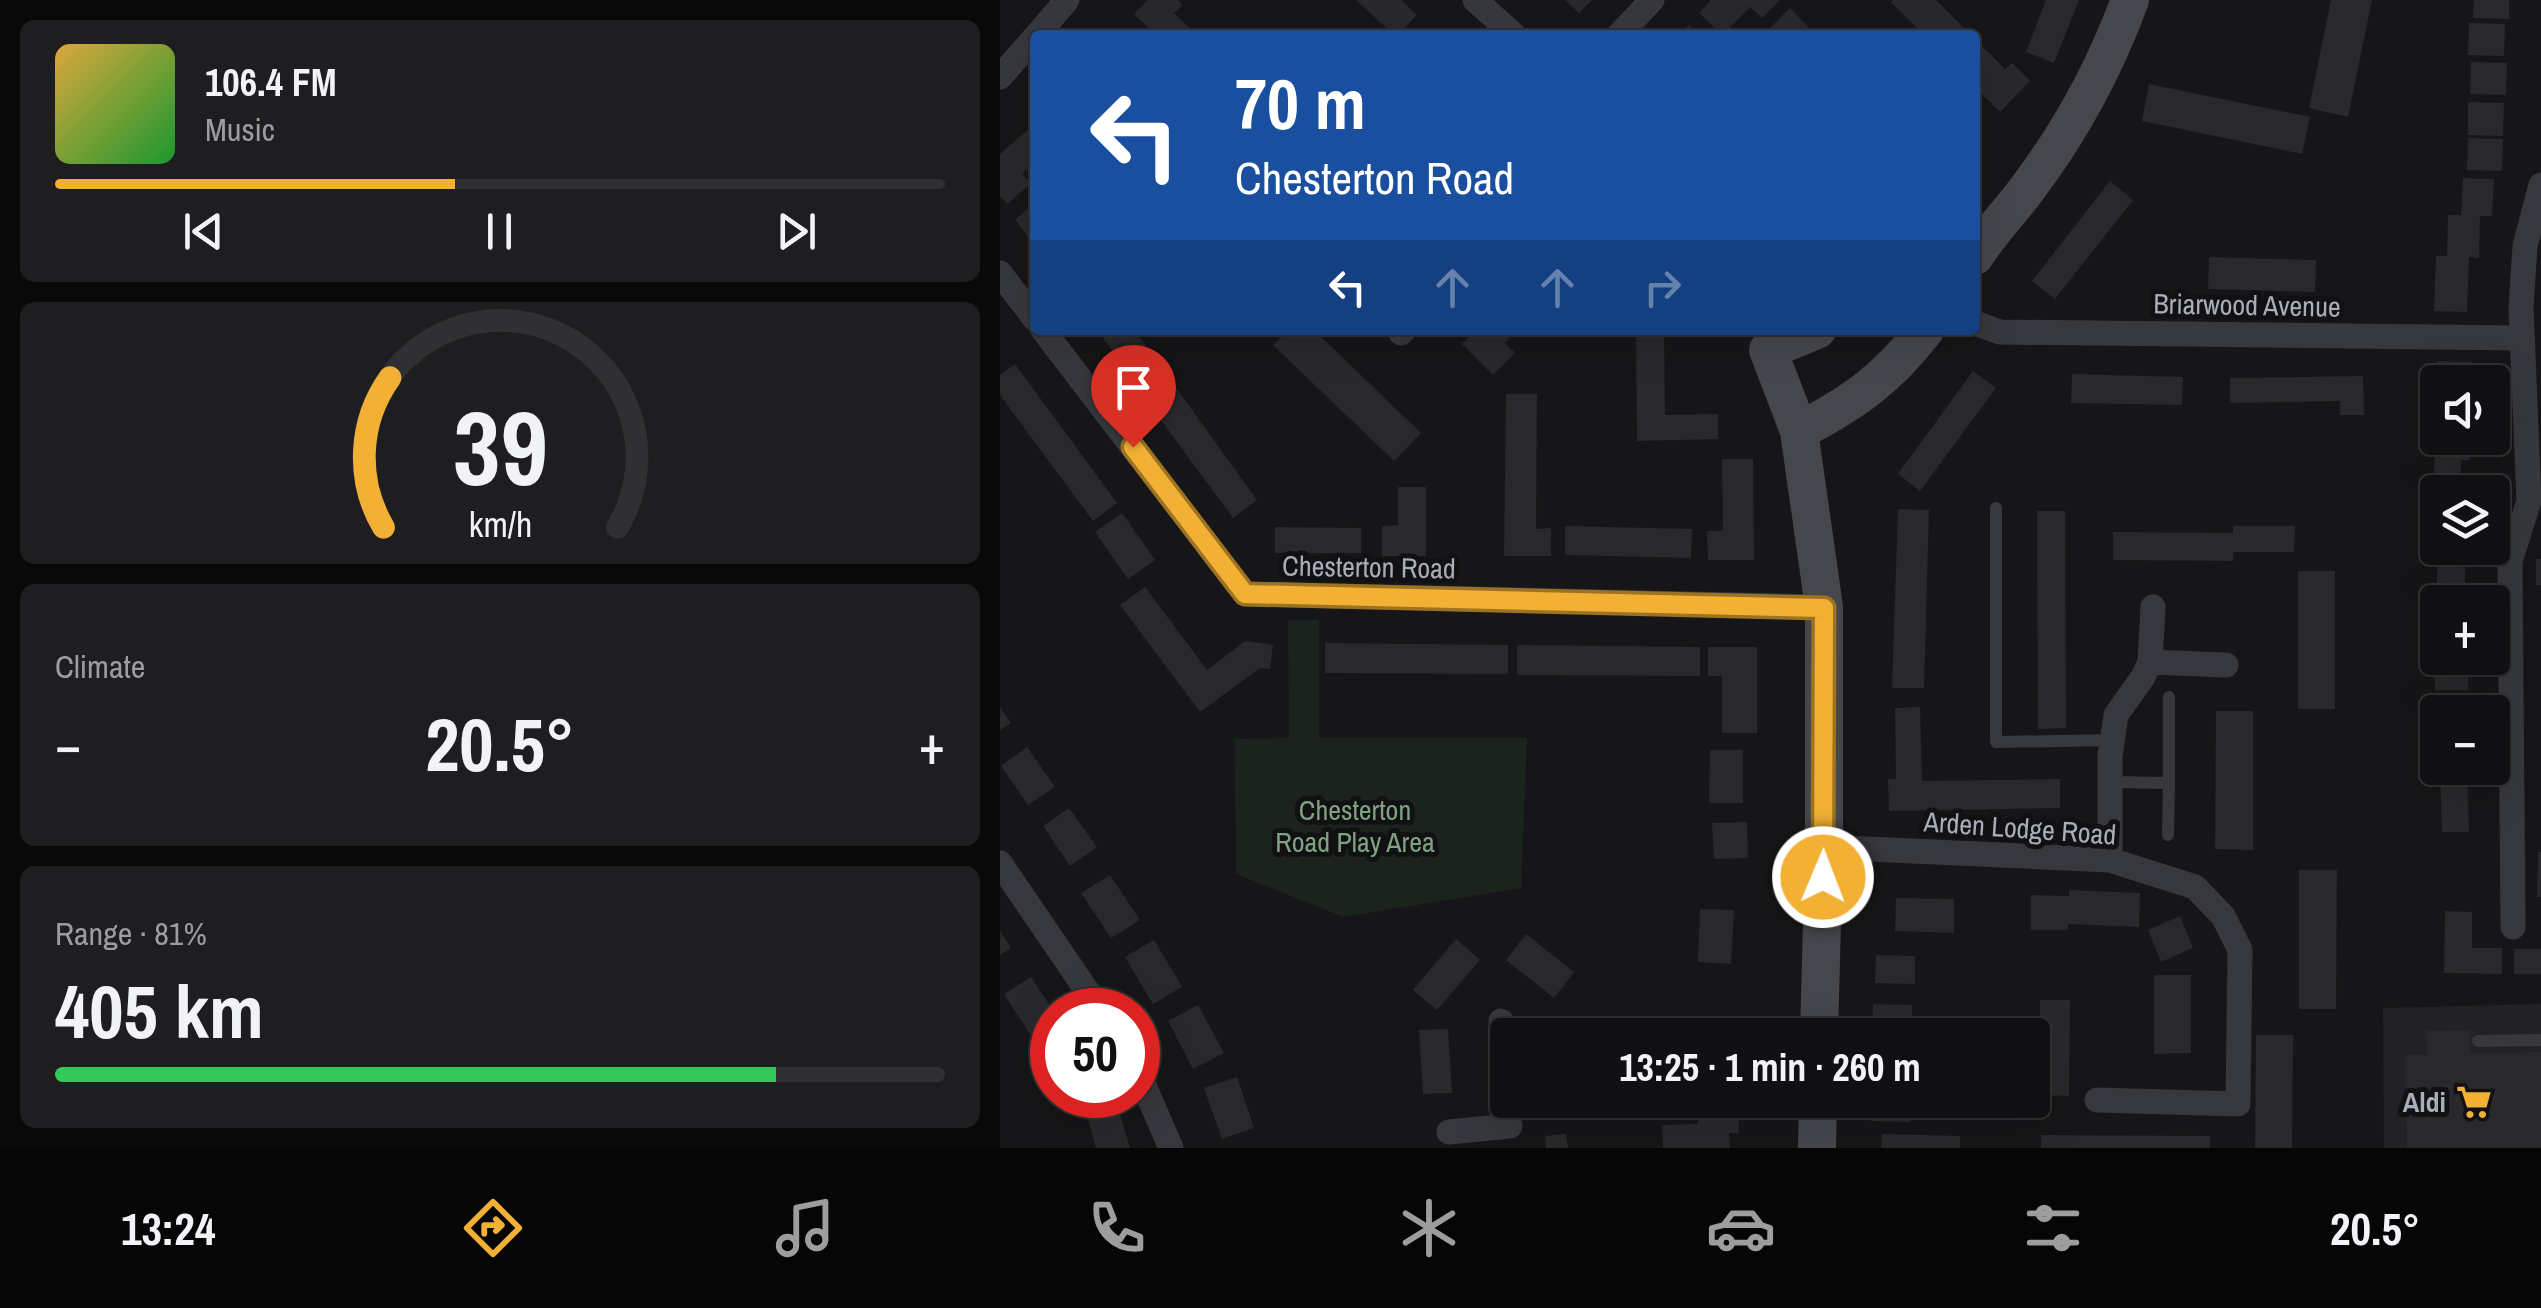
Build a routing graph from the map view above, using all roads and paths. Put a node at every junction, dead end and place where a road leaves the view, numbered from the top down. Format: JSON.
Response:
{"nodes":[{"id":1,"x":1067,"y":0,"type":"edge"},
{"id":2,"x":1475,"y":0,"type":"edge"},
{"id":3,"x":1652,"y":0,"type":"edge"},
{"id":4,"x":2130,"y":0,"type":"edge"},
{"id":5,"x":1041,"y":30,"type":"edge"},
{"id":6,"x":1508,"y":30,"type":"edge"},
{"id":7,"x":1624,"y":30,"type":"edge"},
{"id":8,"x":1030,"y":43,"type":"edge"},
{"id":9,"x":1000,"y":76,"type":"edge"},
{"id":10,"x":2541,"y":185,"type":"edge"},
{"id":11,"x":1980,"y":247,"type":"edge"},
{"id":12,"x":1000,"y":273,"type":"edge"},
{"id":13,"x":1030,"y":312,"type":"edge"},
{"id":14,"x":1980,"y":325,"type":"edge"},
{"id":15,"x":1047,"y":335,"type":"edge"},
{"id":16,"x":1790,"y":335,"type":"edge"},
{"id":17,"x":1921,"y":335,"type":"edge"},
{"id":18,"x":2521,"y":338,"type":"junction"},
{"id":19,"x":1763,"y":340,"type":"edge"},
{"id":20,"x":1799,"y":431,"type":"junction"},
{"id":21,"x":1996,"y":508,"type":"dead end"},
{"id":22,"x":2153,"y":607,"type":"dead end"},
{"id":23,"x":1824,"y":608,"type":"junction"},
{"id":24,"x":2150,"y":662,"type":"junction"},
{"id":25,"x":2226,"y":664,"type":"dead end"},
{"id":26,"x":2169,"y":697,"type":"dead end"},
{"id":27,"x":2113,"y":740,"type":"junction"},
{"id":28,"x":2110,"y":782,"type":"junction"},
{"id":29,"x":2168,"y":783,"type":"junction"},
{"id":30,"x":2168,"y":835,"type":"dead end"},
{"id":31,"x":1824,"y":847,"type":"junction"},
{"id":32,"x":2110,"y":860,"type":"junction"},
{"id":33,"x":1000,"y":863,"type":"edge"},
{"id":34,"x":2512,"y":926,"type":"dead end"},
{"id":35,"x":1085,"y":988,"type":"edge"},
{"id":36,"x":1819,"y":1018,"type":"edge"},
{"id":37,"x":2541,"y":1040,"type":"edge"},
{"id":38,"x":2478,"y":1041,"type":"dead end"},
{"id":39,"x":2097,"y":1100,"type":"dead end"},
{"id":40,"x":1158,"y":1118,"type":"edge"},
{"id":41,"x":1505,"y":1118,"type":"edge"},
{"id":42,"x":1818,"y":1118,"type":"edge"},
{"id":43,"x":1449,"y":1132,"type":"dead end"},
{"id":44,"x":1171,"y":1148,"type":"edge"},
{"id":45,"x":1818,"y":1148,"type":"edge"}],
"edges":[{"from":1,"to":5,"type":"street"},
{"from":2,"to":6,"type":"street"},
{"from":3,"to":7,"type":"street"},
{"from":4,"to":11,"type":"main road"},
{"from":8,"to":9,"type":"street"},
{"from":10,"to":18,"type":"street"},
{"from":12,"to":13,"type":"street"},
{"from":14,"to":18,"type":"street","name":"Briarwood Avenue"},
{"from":15,"to":23,"type":"street","name":"Chesterton Road"},
{"from":16,"to":19,"type":"main road"},
{"from":17,"to":20,"type":"main road"},
{"from":18,"to":34,"type":"street"},
{"from":19,"to":20,"type":"main road"},
{"from":20,"to":23,"type":"main road"},
{"from":21,"to":27,"type":"lane"},
{"from":22,"to":24,"type":"street"},
{"from":23,"to":31,"type":"main road"},
{"from":24,"to":25,"type":"street"},
{"from":24,"to":27,"type":"street"},
{"from":26,"to":29,"type":"lane"},
{"from":27,"to":28,"type":"street"},
{"from":28,"to":29,"type":"lane"},
{"from":28,"to":32,"type":"street"},
{"from":29,"to":30,"type":"lane"},
{"from":31,"to":32,"type":"street","name":"Arden Lodge Road"},
{"from":31,"to":36,"type":"main road"},
{"from":32,"to":39,"type":"street","name":"Arden Lodge Road"},
{"from":33,"to":35,"type":"street"},
{"from":37,"to":38,"type":"lane"},
{"from":40,"to":44,"type":"street"},
{"from":41,"to":43,"type":"street"},
{"from":42,"to":45,"type":"main road"}]}
